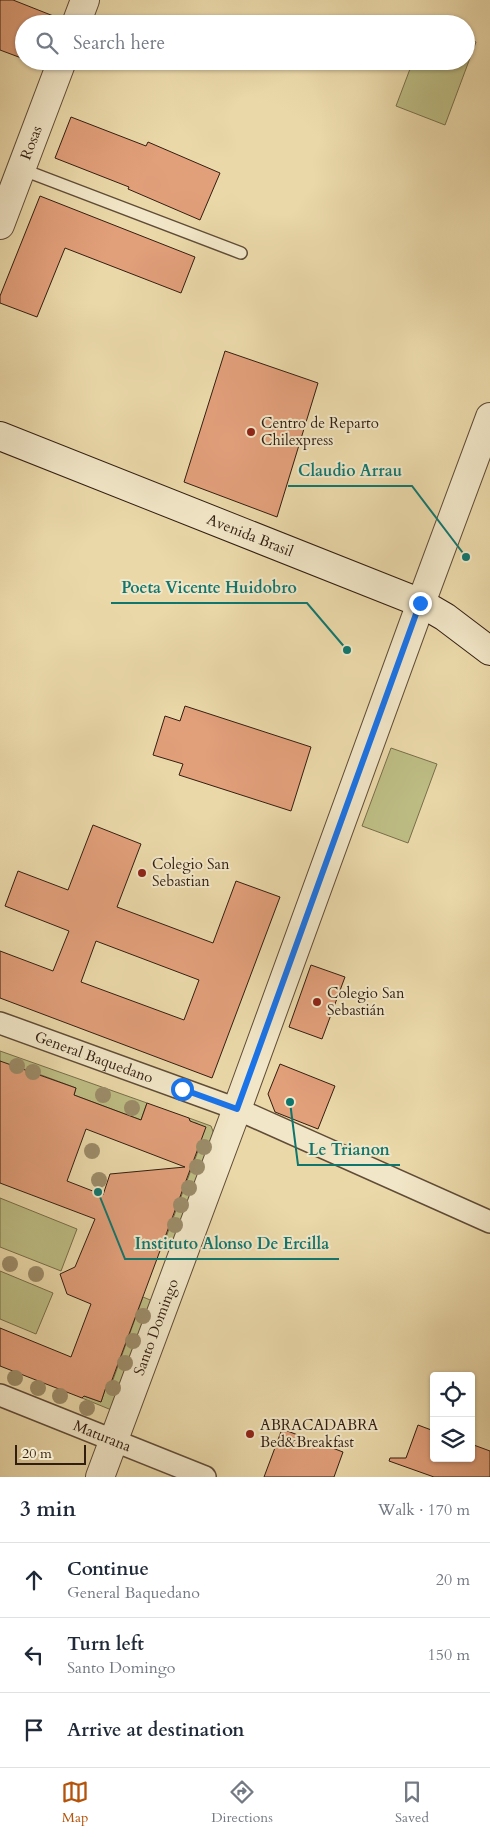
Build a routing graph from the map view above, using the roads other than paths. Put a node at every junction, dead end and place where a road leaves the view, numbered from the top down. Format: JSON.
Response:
{"nodes":[{"id":1,"x":85,"y":0,"type":"edge"},
{"id":2,"x":79,"y":15,"type":"edge"},
{"id":3,"x":59,"y":70,"type":"edge"},
{"id":4,"x":21,"y":169,"type":"junction"},
{"id":5,"x":0,"y":225,"type":"edge"},
{"id":6,"x":241,"y":253,"type":"dead end"},
{"id":7,"x":490,"y":417,"type":"edge"},
{"id":8,"x":0,"y":436,"type":"edge"},
{"id":9,"x":420,"y":603,"type":"junction"},
{"id":10,"x":490,"y":651,"type":"edge"},
{"id":11,"x":0,"y":1023,"type":"edge"},
{"id":12,"x":237,"y":1109,"type":"junction"},
{"id":13,"x":490,"y":1222,"type":"edge"},
{"id":14,"x":0,"y":1395,"type":"edge"},
{"id":15,"x":114,"y":1440,"type":"junction"},
{"id":16,"x":100,"y":1477,"type":"edge"},
{"id":17,"x":205,"y":1477,"type":"edge"}],
"edges":[{"from":1,"to":2,"type":"street"},
{"from":3,"to":4,"type":"street","name":"Rosas"},
{"from":4,"to":5,"type":"street","name":"Rosas"},
{"from":4,"to":6,"type":"lane"},
{"from":7,"to":9,"type":"street","name":"Santo Domingo"},
{"from":8,"to":9,"type":"street","name":"Avenida Brasil"},
{"from":9,"to":10,"type":"street","name":"Avenida Brasil"},
{"from":9,"to":12,"type":"street","name":"Santo Domingo"},
{"from":11,"to":12,"type":"street","name":"General Baquedano"},
{"from":12,"to":13,"type":"street","name":"General Baquedano"},
{"from":12,"to":15,"type":"street","name":"Santo Domingo"},
{"from":14,"to":15,"type":"street","name":"Maturana"},
{"from":15,"to":16,"type":"street","name":"Santo Domingo"},
{"from":15,"to":17,"type":"street","name":"Maturana"}]}
